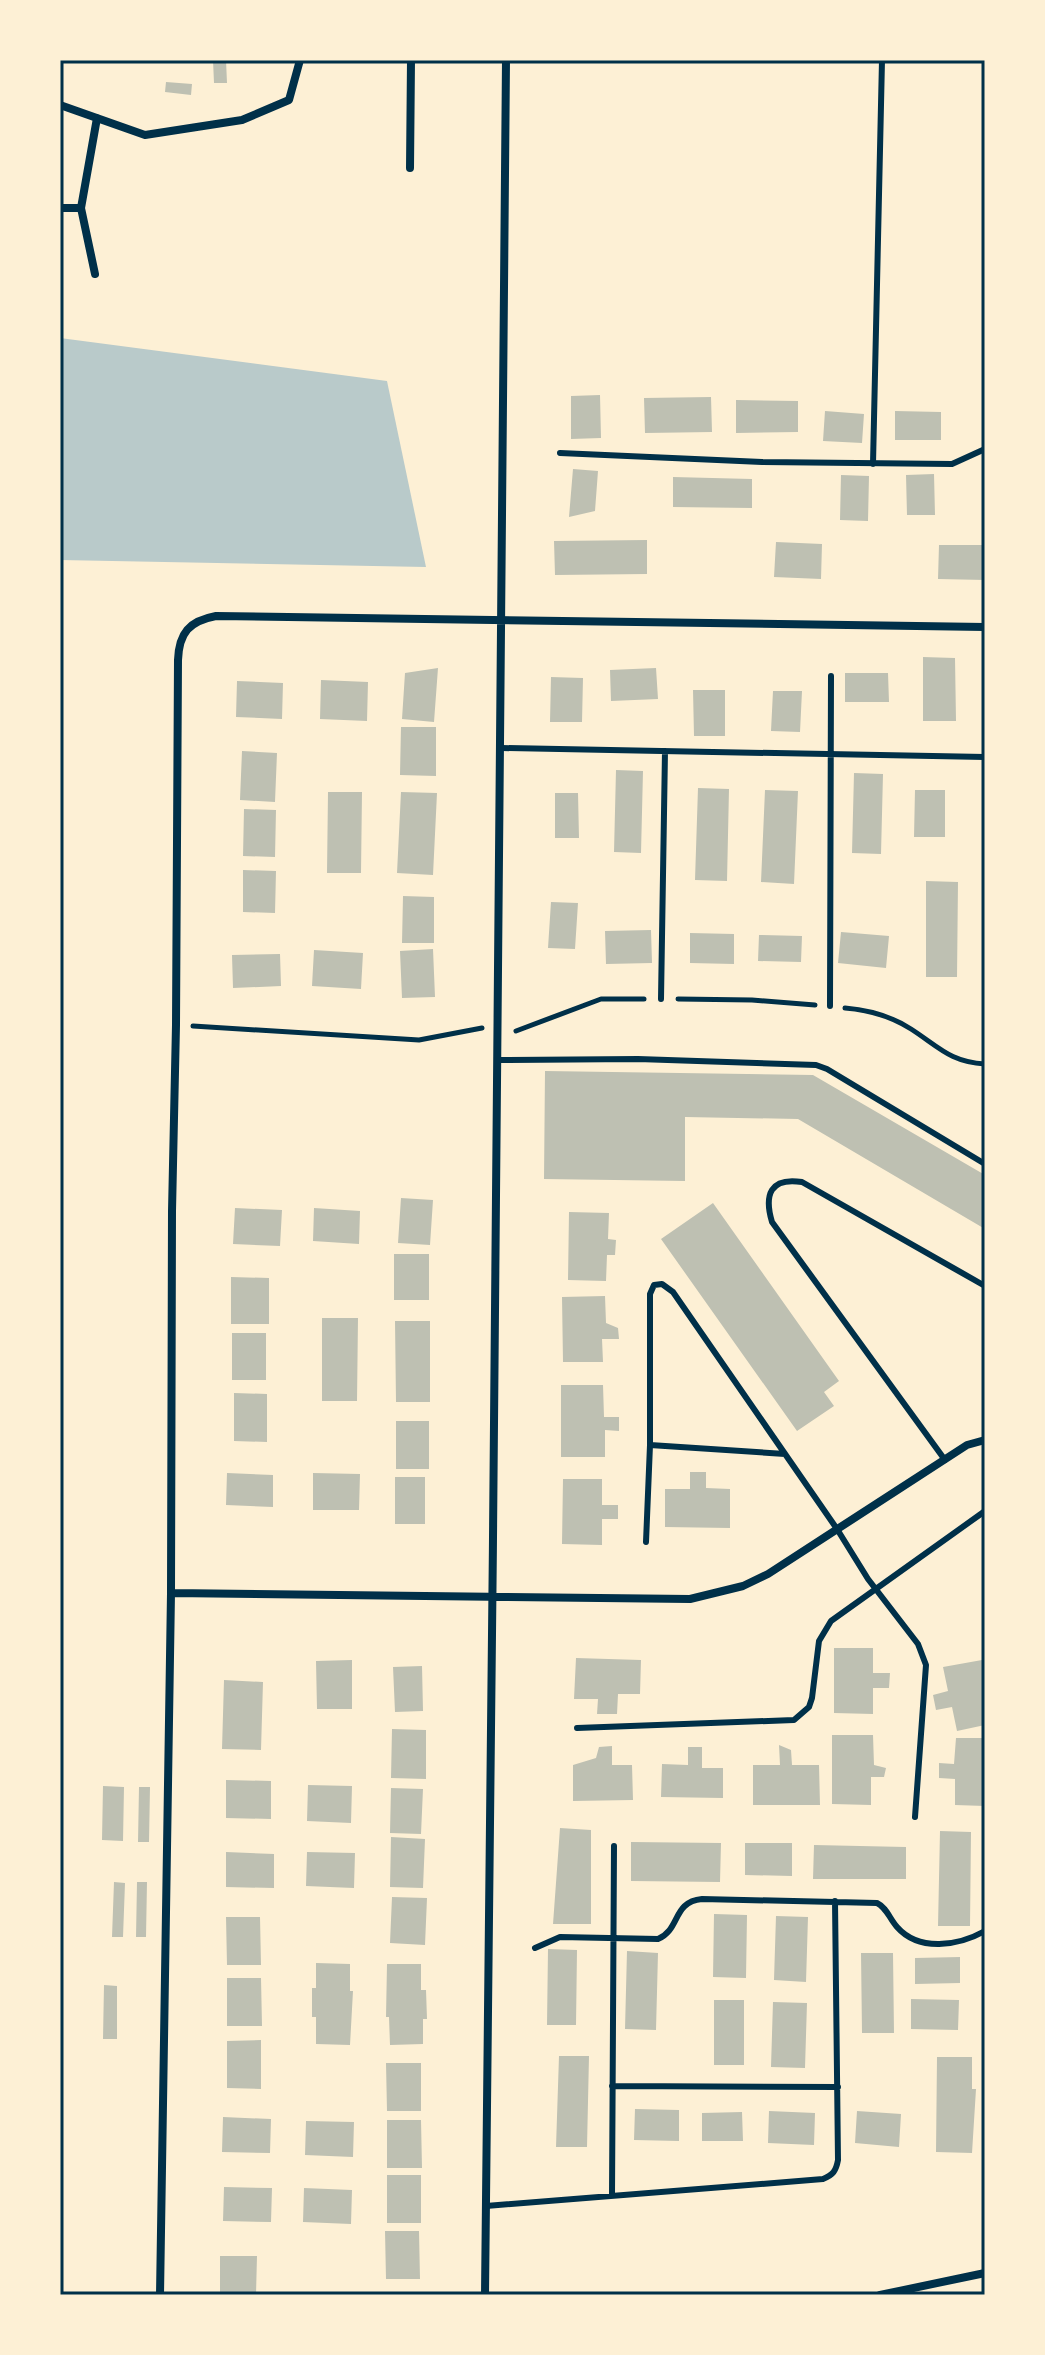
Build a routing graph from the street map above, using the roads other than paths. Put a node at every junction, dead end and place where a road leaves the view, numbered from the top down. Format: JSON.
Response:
{"nodes":[{"id":1,"x":300,"y":60,"type":"edge"},
{"id":2,"x":411,"y":60,"type":"edge"},
{"id":3,"x":506,"y":60,"type":"edge"},
{"id":4,"x":882,"y":60,"type":"edge"},
{"id":5,"x":61,"y":102,"type":"edge"},
{"id":6,"x":97,"y":118,"type":"junction"},
{"id":7,"x":410,"y":168,"type":"dead end"},
{"id":8,"x":60,"y":208,"type":"edge"},
{"id":9,"x":81,"y":208,"type":"junction"},
{"id":10,"x":95,"y":274,"type":"dead end"},
{"id":11,"x":985,"y":449,"type":"edge"},
{"id":12,"x":560,"y":453,"type":"dead end"},
{"id":13,"x":873,"y":464,"type":"junction"},
{"id":14,"x":504,"y":621,"type":"junction"},
{"id":15,"x":985,"y":627,"type":"edge"},
{"id":16,"x":831,"y":676,"type":"dead end"},
{"id":17,"x":502,"y":748,"type":"junction"},
{"id":18,"x":665,"y":751,"type":"junction"},
{"id":19,"x":831,"y":755,"type":"junction"},
{"id":20,"x":985,"y":757,"type":"edge"},
{"id":21,"x":661,"y":999,"type":"road end"},
{"id":22,"x":830,"y":1006,"type":"road end"},
{"id":23,"x":498,"y":1060,"type":"junction"},
{"id":24,"x":985,"y":1164,"type":"edge"},
{"id":25,"x":985,"y":1286,"type":"edge"},
{"id":26,"x":985,"y":1440,"type":"edge"},
{"id":27,"x":650,"y":1445,"type":"junction"},
{"id":28,"x":785,"y":1454,"type":"junction"},
{"id":29,"x":945,"y":1460,"type":"junction"},
{"id":30,"x":985,"y":1511,"type":"edge"},
{"id":31,"x":837,"y":1529,"type":"junction"},
{"id":32,"x":646,"y":1542,"type":"dead end"},
{"id":33,"x":876,"y":1589,"type":"junction"},
{"id":34,"x":171,"y":1593,"type":"junction"},
{"id":35,"x":491,"y":1598,"type":"junction"},
{"id":36,"x":577,"y":1728,"type":"dead end"},
{"id":37,"x":915,"y":1817,"type":"dead end"},
{"id":38,"x":614,"y":1846,"type":"dead end"},
{"id":39,"x":835,"y":1901,"type":"junction"},
{"id":40,"x":985,"y":1931,"type":"edge"},
{"id":41,"x":613,"y":1939,"type":"junction"},
{"id":42,"x":535,"y":1948,"type":"dead end"},
{"id":43,"x":612,"y":2086,"type":"junction"},
{"id":44,"x":838,"y":2087,"type":"junction"},
{"id":45,"x":612,"y":2195,"type":"junction"},
{"id":46,"x":486,"y":2206,"type":"junction"},
{"id":47,"x":985,"y":2273,"type":"edge"},
{"id":48,"x":160,"y":2295,"type":"edge"},
{"id":49,"x":485,"y":2295,"type":"edge"},
{"id":50,"x":880,"y":2295,"type":"edge"}],
"edges":[{"from":1,"to":6,"type":"street"},
{"from":2,"to":7,"type":"street"},
{"from":3,"to":14,"type":"street"},
{"from":4,"to":13,"type":"lane"},
{"from":5,"to":6,"type":"street"},
{"from":6,"to":9,"type":"street"},
{"from":8,"to":9,"type":"street"},
{"from":9,"to":10,"type":"street"},
{"from":11,"to":13,"type":"lane"},
{"from":12,"to":13,"type":"lane"},
{"from":14,"to":15,"type":"street"},
{"from":14,"to":17,"type":"street"},
{"from":14,"to":34,"type":"street"},
{"from":16,"to":19,"type":"lane"},
{"from":17,"to":18,"type":"lane"},
{"from":17,"to":23,"type":"street"},
{"from":18,"to":19,"type":"lane"},
{"from":18,"to":21,"type":"lane"},
{"from":19,"to":20,"type":"lane"},
{"from":19,"to":22,"type":"lane"},
{"from":23,"to":24,"type":"lane"},
{"from":23,"to":35,"type":"street"},
{"from":25,"to":29,"type":"lane"},
{"from":26,"to":29,"type":"street"},
{"from":27,"to":28,"type":"lane"},
{"from":27,"to":28,"type":"lane"},
{"from":27,"to":32,"type":"lane"},
{"from":28,"to":31,"type":"lane"},
{"from":29,"to":31,"type":"street"},
{"from":30,"to":33,"type":"lane"},
{"from":31,"to":33,"type":"lane"},
{"from":31,"to":35,"type":"street"},
{"from":33,"to":36,"type":"lane"},
{"from":33,"to":37,"type":"lane"},
{"from":34,"to":35,"type":"street"},
{"from":34,"to":48,"type":"street"},
{"from":35,"to":46,"type":"street"},
{"from":38,"to":41,"type":"lane"},
{"from":39,"to":40,"type":"lane"},
{"from":39,"to":41,"type":"lane"},
{"from":39,"to":44,"type":"lane"},
{"from":41,"to":42,"type":"lane"},
{"from":41,"to":43,"type":"lane"},
{"from":43,"to":44,"type":"lane"},
{"from":43,"to":45,"type":"lane"},
{"from":44,"to":45,"type":"lane"},
{"from":45,"to":46,"type":"lane"},
{"from":46,"to":49,"type":"street"},
{"from":47,"to":50,"type":"street"}]}
